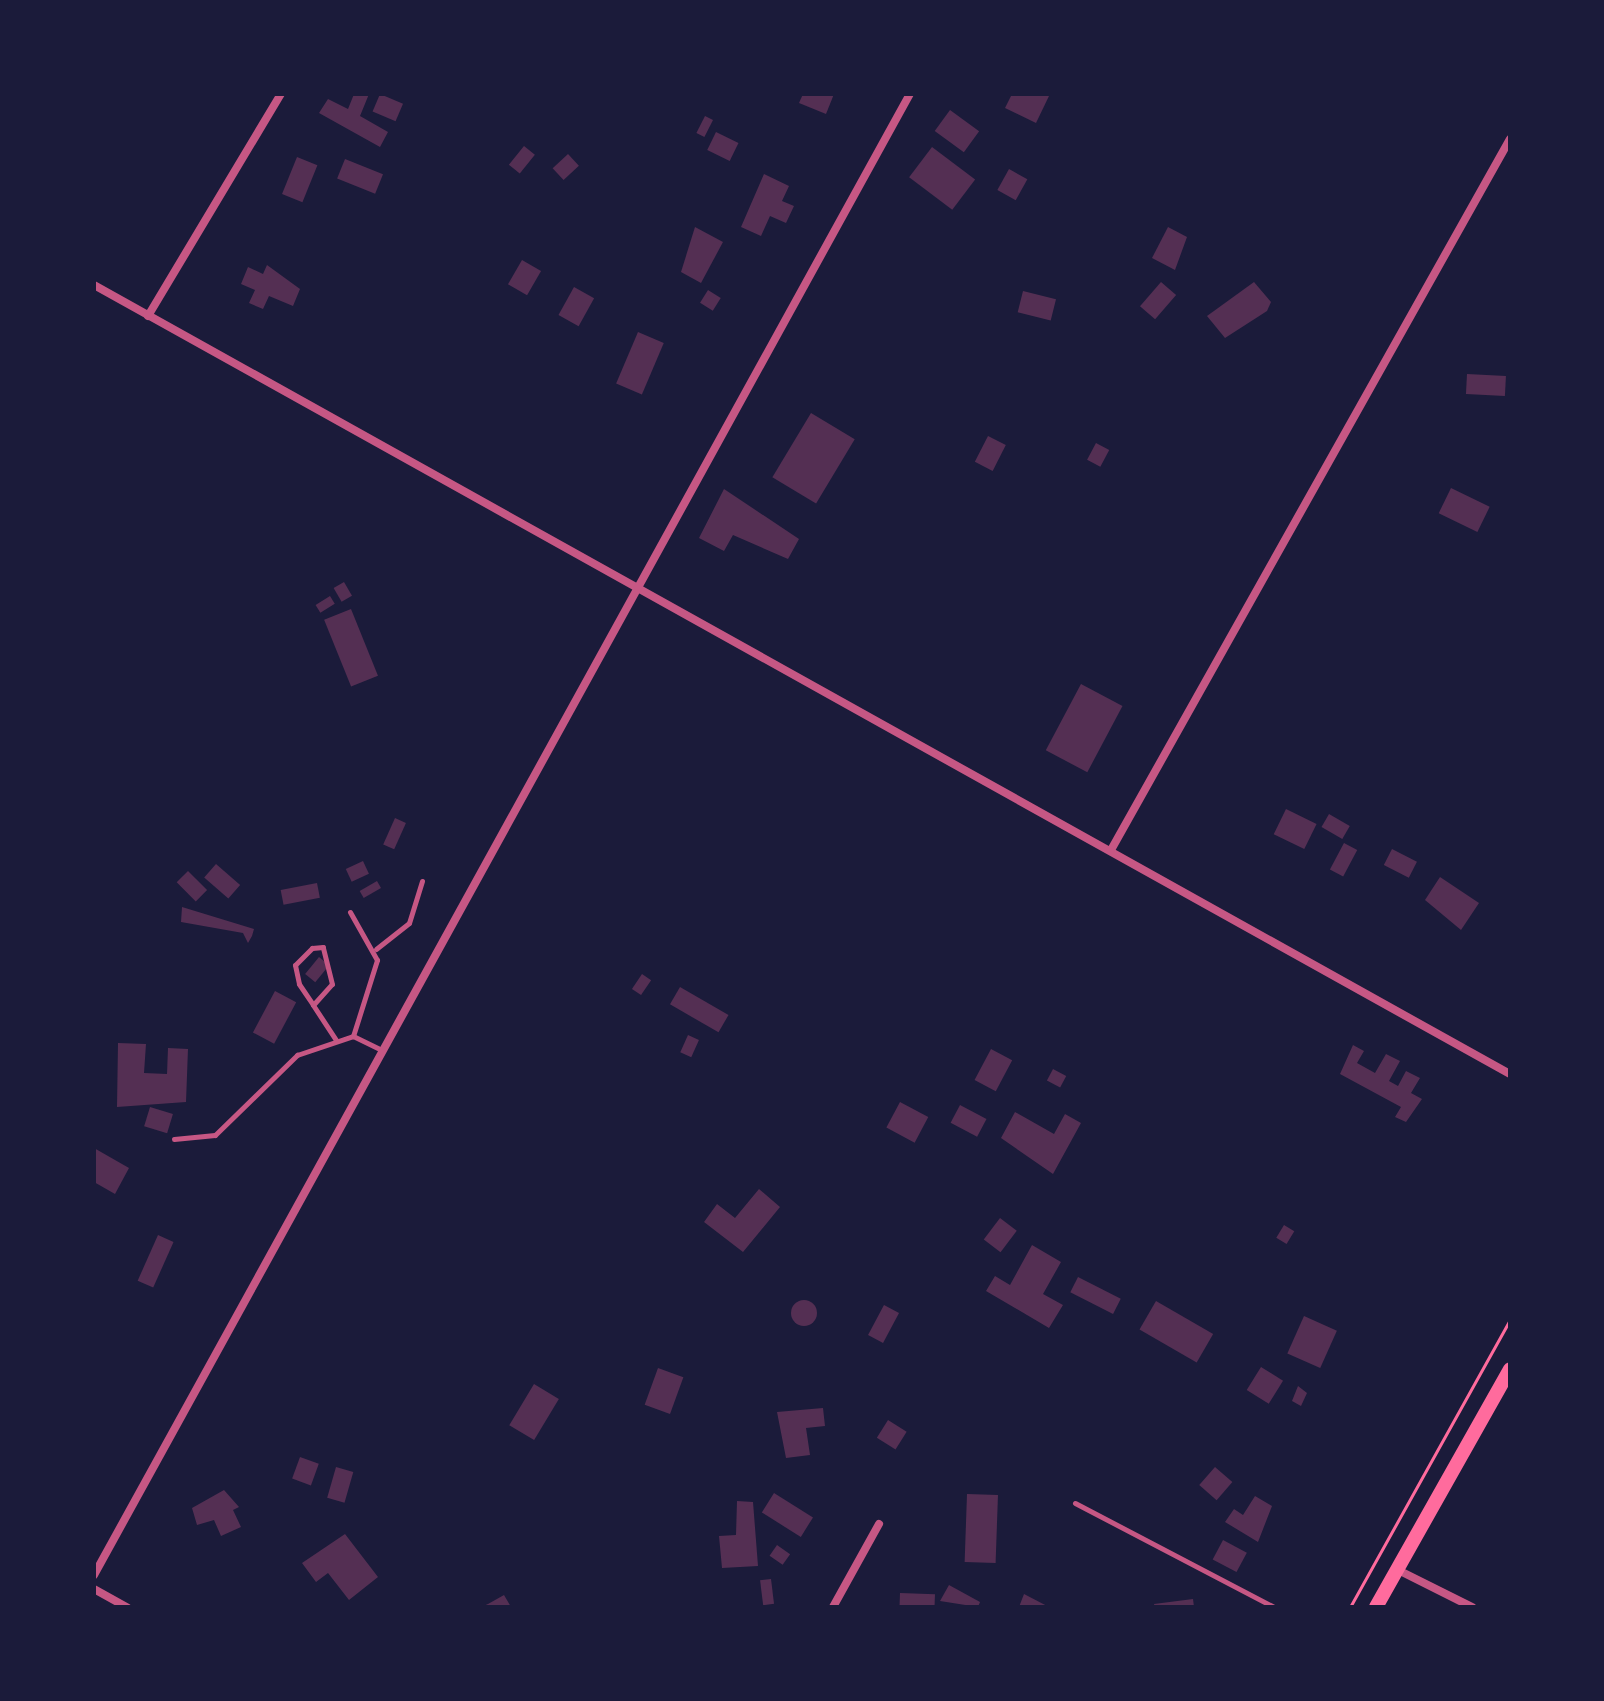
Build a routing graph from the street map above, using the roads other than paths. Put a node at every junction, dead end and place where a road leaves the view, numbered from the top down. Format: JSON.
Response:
{"nodes":[{"id":1,"x":281,"y":94,"type":"edge"},
{"id":2,"x":910,"y":94,"type":"edge"},
{"id":3,"x":1510,"y":139,"type":"edge"},
{"id":4,"x":94,"y":285,"type":"edge"},
{"id":5,"x":148,"y":316,"type":"junction"},
{"id":6,"x":636,"y":590,"type":"junction"},
{"id":7,"x":1111,"y":850,"type":"junction"},
{"id":8,"x":422,"y":881,"type":"dead end"},
{"id":9,"x":350,"y":912,"type":"dead end"},
{"id":10,"x":376,"y":949,"type":"junction"},
{"id":11,"x":313,"y":1005,"type":"junction"},
{"id":12,"x":353,"y":1036,"type":"junction"},
{"id":13,"x":336,"y":1040,"type":"junction"},
{"id":14,"x":383,"y":1050,"type":"junction"},
{"id":15,"x":1510,"y":1074,"type":"edge"},
{"id":16,"x":174,"y":1139,"type":"dead end"},
{"id":17,"x":1510,"y":1369,"type":"edge"},
{"id":18,"x":1075,"y":1503,"type":"dead end"},
{"id":19,"x":879,"y":1524,"type":"dead end"},
{"id":20,"x":1398,"y":1570,"type":"junction"},
{"id":21,"x":94,"y":1575,"type":"edge"},
{"id":22,"x":94,"y":1589,"type":"edge"},
{"id":23,"x":127,"y":1607,"type":"edge"},
{"id":24,"x":833,"y":1607,"type":"edge"},
{"id":25,"x":1274,"y":1607,"type":"edge"},
{"id":26,"x":1376,"y":1607,"type":"edge"},
{"id":27,"x":1472,"y":1607,"type":"edge"}],
"edges":[{"from":1,"to":5,"type":"street"},
{"from":2,"to":6,"type":"street"},
{"from":3,"to":7,"type":"street"},
{"from":4,"to":5,"type":"street"},
{"from":5,"to":6,"type":"street"},
{"from":6,"to":7,"type":"street"},
{"from":6,"to":14,"type":"street"},
{"from":7,"to":15,"type":"street"},
{"from":8,"to":10,"type":"lane"},
{"from":9,"to":10,"type":"lane"},
{"from":10,"to":12,"type":"lane"},
{"from":11,"to":11,"type":"lane"},
{"from":11,"to":13,"type":"lane"},
{"from":12,"to":13,"type":"lane"},
{"from":12,"to":14,"type":"lane"},
{"from":13,"to":16,"type":"lane"},
{"from":14,"to":21,"type":"street"},
{"from":17,"to":20,"type":"main road"},
{"from":18,"to":25,"type":"lane"},
{"from":19,"to":24,"type":"street"},
{"from":20,"to":26,"type":"main road"},
{"from":20,"to":27,"type":"street"},
{"from":22,"to":23,"type":"street"}]}
